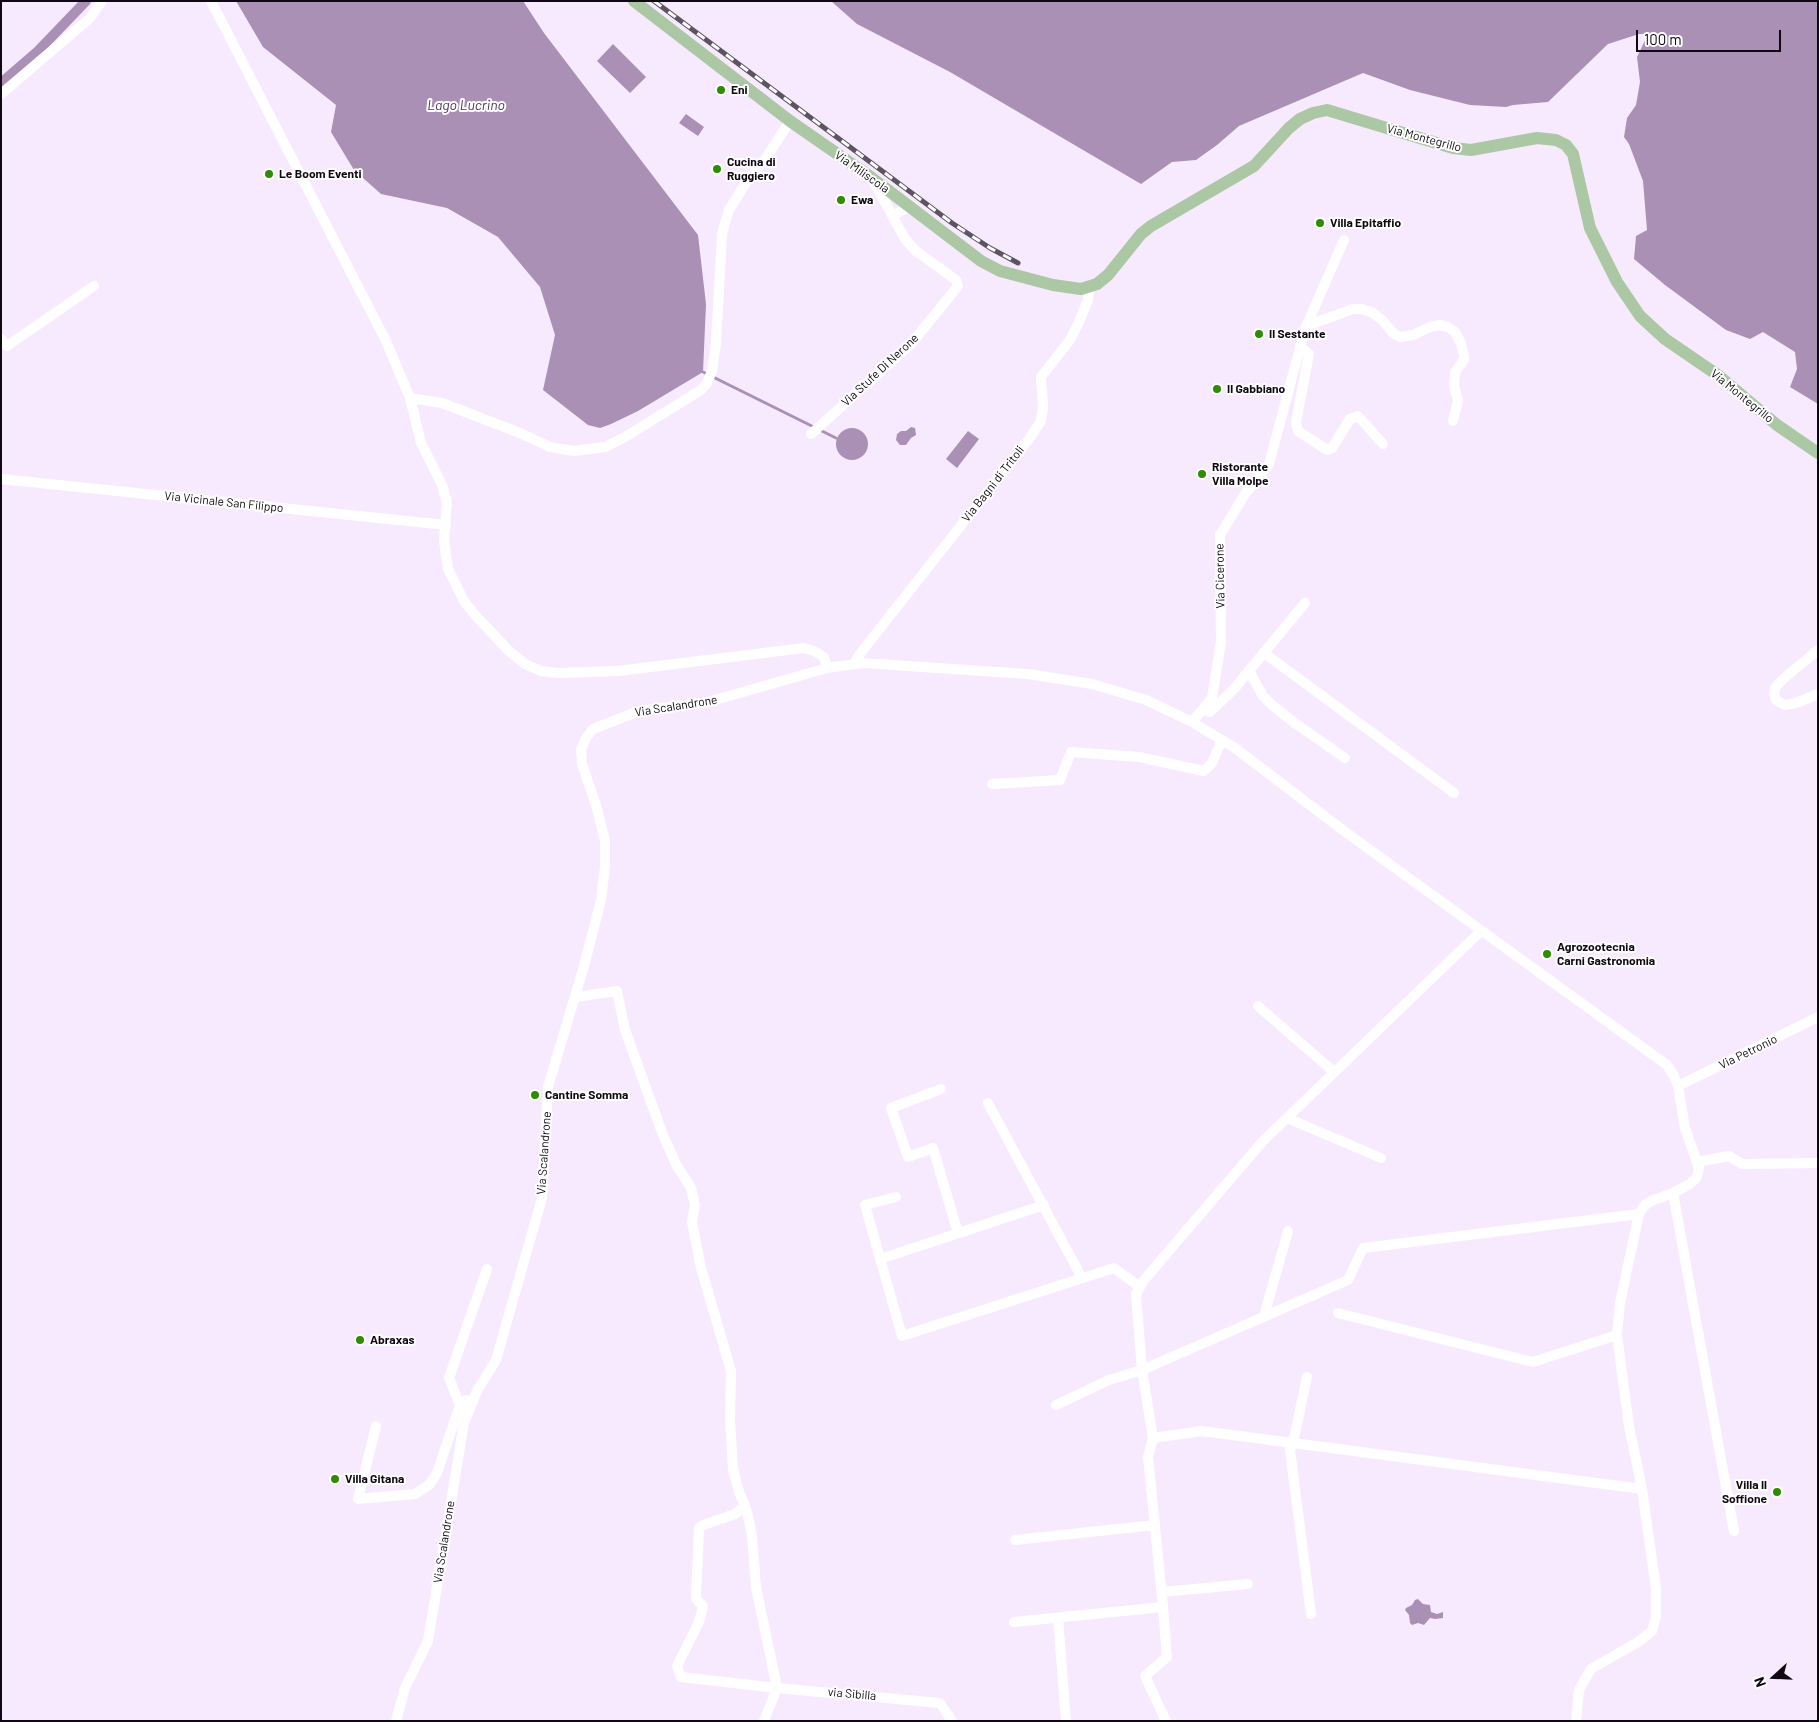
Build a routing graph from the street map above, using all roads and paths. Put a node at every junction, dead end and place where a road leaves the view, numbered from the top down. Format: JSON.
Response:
{"nodes":[{"id":1,"x":102,"y":1,"type":"edge"},
{"id":2,"x":211,"y":1,"type":"edge"},
{"id":3,"x":634,"y":1,"type":"edge"},
{"id":4,"x":1,"y":94,"type":"edge"},
{"id":5,"x":790,"y":121,"type":"junction"},
{"id":6,"x":872,"y":178,"type":"junction"},
{"id":7,"x":909,"y":206,"type":"junction"},
{"id":8,"x":892,"y":216,"type":"junction"},
{"id":9,"x":1344,"y":240,"type":"dead end"},
{"id":10,"x":94,"y":286,"type":"dead end"},
{"id":11,"x":1090,"y":287,"type":"junction"},
{"id":12,"x":1306,"y":326,"type":"junction"},
{"id":13,"x":1,"y":339,"type":"edge"},
{"id":14,"x":1300,"y":348,"type":"junction"},
{"id":15,"x":410,"y":398,"type":"junction"},
{"id":16,"x":1453,"y":421,"type":"dead end"},
{"id":17,"x":815,"y":430,"type":"dead end"},
{"id":18,"x":1383,"y":444,"type":"dead end"},
{"id":19,"x":1818,"y":453,"type":"edge"},
{"id":20,"x":1,"y":479,"type":"edge"},
{"id":21,"x":446,"y":525,"type":"junction"},
{"id":22,"x":1305,"y":603,"type":"dead end"},
{"id":23,"x":1818,"y":650,"type":"edge"},
{"id":24,"x":1264,"y":653,"type":"junction"},
{"id":25,"x":854,"y":664,"type":"junction"},
{"id":26,"x":827,"y":668,"type":"junction"},
{"id":27,"x":1249,"y":671,"type":"junction"},
{"id":28,"x":1818,"y":694,"type":"edge"},
{"id":29,"x":1202,"y":710,"type":"junction"},
{"id":30,"x":1192,"y":722,"type":"junction"},
{"id":31,"x":1222,"y":740,"type":"junction"},
{"id":32,"x":1345,"y":758,"type":"dead end"},
{"id":33,"x":992,"y":784,"type":"dead end"},
{"id":34,"x":1454,"y":793,"type":"dead end"},
{"id":35,"x":1481,"y":930,"type":"junction"},
{"id":36,"x":575,"y":997,"type":"junction"},
{"id":37,"x":1258,"y":1006,"type":"dead end"},
{"id":38,"x":1818,"y":1017,"type":"edge"},
{"id":39,"x":1334,"y":1072,"type":"junction"},
{"id":40,"x":1678,"y":1086,"type":"junction"},
{"id":41,"x":941,"y":1089,"type":"dead end"},
{"id":42,"x":988,"y":1103,"type":"dead end"},
{"id":43,"x":1287,"y":1118,"type":"junction"},
{"id":44,"x":1381,"y":1158,"type":"dead end"},
{"id":45,"x":1697,"y":1162,"type":"junction"},
{"id":46,"x":1818,"y":1162,"type":"edge"},
{"id":47,"x":1673,"y":1193,"type":"junction"},
{"id":48,"x":896,"y":1197,"type":"dead end"},
{"id":49,"x":1044,"y":1205,"type":"junction"},
{"id":50,"x":1639,"y":1214,"type":"junction"},
{"id":51,"x":1288,"y":1231,"type":"dead end"},
{"id":52,"x":958,"y":1234,"type":"junction"},
{"id":53,"x":880,"y":1259,"type":"junction"},
{"id":54,"x":487,"y":1269,"type":"dead end"},
{"id":55,"x":1082,"y":1278,"type":"junction"},
{"id":56,"x":1140,"y":1287,"type":"junction"},
{"id":57,"x":1338,"y":1313,"type":"dead end"},
{"id":58,"x":1264,"y":1316,"type":"junction"},
{"id":59,"x":1617,"y":1335,"type":"junction"},
{"id":60,"x":1142,"y":1370,"type":"junction"},
{"id":61,"x":1307,"y":1377,"type":"dead end"},
{"id":62,"x":477,"y":1391,"type":"junction"},
{"id":63,"x":460,"y":1405,"type":"junction"},
{"id":64,"x":1056,"y":1405,"type":"dead end"},
{"id":65,"x":376,"y":1426,"type":"dead end"},
{"id":66,"x":1153,"y":1438,"type":"junction"},
{"id":67,"x":1293,"y":1443,"type":"junction"},
{"id":68,"x":1642,"y":1490,"type":"junction"},
{"id":69,"x":744,"y":1506,"type":"junction"},
{"id":70,"x":1155,"y":1526,"type":"junction"},
{"id":71,"x":1734,"y":1531,"type":"dead end"},
{"id":72,"x":1015,"y":1540,"type":"dead end"},
{"id":73,"x":1248,"y":1584,"type":"dead end"},
{"id":74,"x":1162,"y":1592,"type":"junction"},
{"id":75,"x":1164,"y":1607,"type":"junction"},
{"id":76,"x":1310,"y":1614,"type":"dead end"},
{"id":77,"x":1058,"y":1618,"type":"junction"},
{"id":78,"x":1014,"y":1622,"type":"dead end"},
{"id":79,"x":777,"y":1688,"type":"junction"},
{"id":80,"x":396,"y":1721,"type":"edge"},
{"id":81,"x":764,"y":1721,"type":"edge"},
{"id":82,"x":952,"y":1721,"type":"edge"},
{"id":83,"x":1066,"y":1721,"type":"edge"},
{"id":84,"x":1166,"y":1721,"type":"edge"},
{"id":85,"x":1576,"y":1721,"type":"edge"}],
"edges":[{"from":1,"to":4,"type":"street"},
{"from":2,"to":15,"type":"street"},
{"from":3,"to":5,"type":"main road","name":"Via Miliscola"},
{"from":5,"to":6,"type":"main road","name":"Via Miliscola"},
{"from":5,"to":15,"type":"street"},
{"from":6,"to":7,"type":"main road","name":"Via Miliscola"},
{"from":6,"to":8,"type":"street","name":"Via Stufe Di Nerone"},
{"from":7,"to":8,"type":"street"},
{"from":7,"to":11,"type":"main road","name":"Via Miliscola"},
{"from":8,"to":17,"type":"street","name":"Via Stufe Di Nerone"},
{"from":9,"to":12,"type":"street","name":"Via Cicerone"},
{"from":10,"to":13,"type":"street"},
{"from":11,"to":19,"type":"main road","name":"Via Montegrillo"},
{"from":11,"to":25,"type":"street","name":"Via Bagni di Tritoli"},
{"from":12,"to":14,"type":"street","name":"Via Cicerone"},
{"from":12,"to":16,"type":"street"},
{"from":14,"to":18,"type":"street"},
{"from":14,"to":29,"type":"street","name":"Via Cicerone"},
{"from":15,"to":21,"type":"street"},
{"from":20,"to":21,"type":"street","name":"Via Vicinale San Filippo"},
{"from":21,"to":26,"type":"street"},
{"from":22,"to":24,"type":"street"},
{"from":23,"to":28,"type":"street"},
{"from":24,"to":27,"type":"street"},
{"from":24,"to":34,"type":"street"},
{"from":25,"to":26,"type":"street","name":"Via Scalandrone"},
{"from":25,"to":30,"type":"street","name":"Via Scalandrone"},
{"from":26,"to":36,"type":"street","name":"Via Scalandrone"},
{"from":27,"to":29,"type":"street"},
{"from":27,"to":32,"type":"street"},
{"from":29,"to":30,"type":"street","name":"Via Cicerone"},
{"from":30,"to":31,"type":"street","name":"Via Scalandrone"},
{"from":31,"to":33,"type":"street"},
{"from":31,"to":35,"type":"street","name":"Via Scalandrone"},
{"from":35,"to":39,"type":"street"},
{"from":35,"to":40,"type":"street","name":"Via Scalandrone"},
{"from":36,"to":62,"type":"street","name":"Via Scalandrone"},
{"from":36,"to":69,"type":"street"},
{"from":37,"to":39,"type":"street"},
{"from":38,"to":40,"type":"street","name":"Via Petronio"},
{"from":39,"to":43,"type":"street"},
{"from":40,"to":45,"type":"street","name":"Via Scalandrone"},
{"from":41,"to":52,"type":"street"},
{"from":42,"to":49,"type":"street"},
{"from":43,"to":44,"type":"street"},
{"from":43,"to":56,"type":"street"},
{"from":45,"to":46,"type":"street"},
{"from":45,"to":47,"type":"street"},
{"from":47,"to":50,"type":"street"},
{"from":47,"to":71,"type":"street"},
{"from":48,"to":53,"type":"street"},
{"from":49,"to":52,"type":"street"},
{"from":49,"to":55,"type":"street"},
{"from":50,"to":58,"type":"street"},
{"from":50,"to":59,"type":"street"},
{"from":51,"to":58,"type":"street"},
{"from":52,"to":53,"type":"street"},
{"from":53,"to":55,"type":"street"},
{"from":54,"to":63,"type":"street"},
{"from":55,"to":56,"type":"street"},
{"from":56,"to":60,"type":"street"},
{"from":57,"to":59,"type":"street"},
{"from":58,"to":60,"type":"street"},
{"from":59,"to":68,"type":"street"},
{"from":60,"to":64,"type":"street"},
{"from":60,"to":66,"type":"street"},
{"from":61,"to":67,"type":"street"},
{"from":62,"to":63,"type":"street"},
{"from":62,"to":80,"type":"street","name":"Via Scalandrone"},
{"from":63,"to":65,"type":"street"},
{"from":66,"to":67,"type":"street"},
{"from":66,"to":70,"type":"street"},
{"from":67,"to":68,"type":"street"},
{"from":67,"to":76,"type":"street"},
{"from":68,"to":85,"type":"street"},
{"from":69,"to":79,"type":"street"},
{"from":69,"to":79,"type":"street"},
{"from":70,"to":72,"type":"street"},
{"from":70,"to":74,"type":"street"},
{"from":73,"to":74,"type":"street"},
{"from":74,"to":75,"type":"street"},
{"from":75,"to":77,"type":"street"},
{"from":75,"to":84,"type":"street"},
{"from":77,"to":78,"type":"street"},
{"from":77,"to":83,"type":"street"},
{"from":79,"to":81,"type":"street"},
{"from":79,"to":82,"type":"street","name":"via Sibilla"}]}
